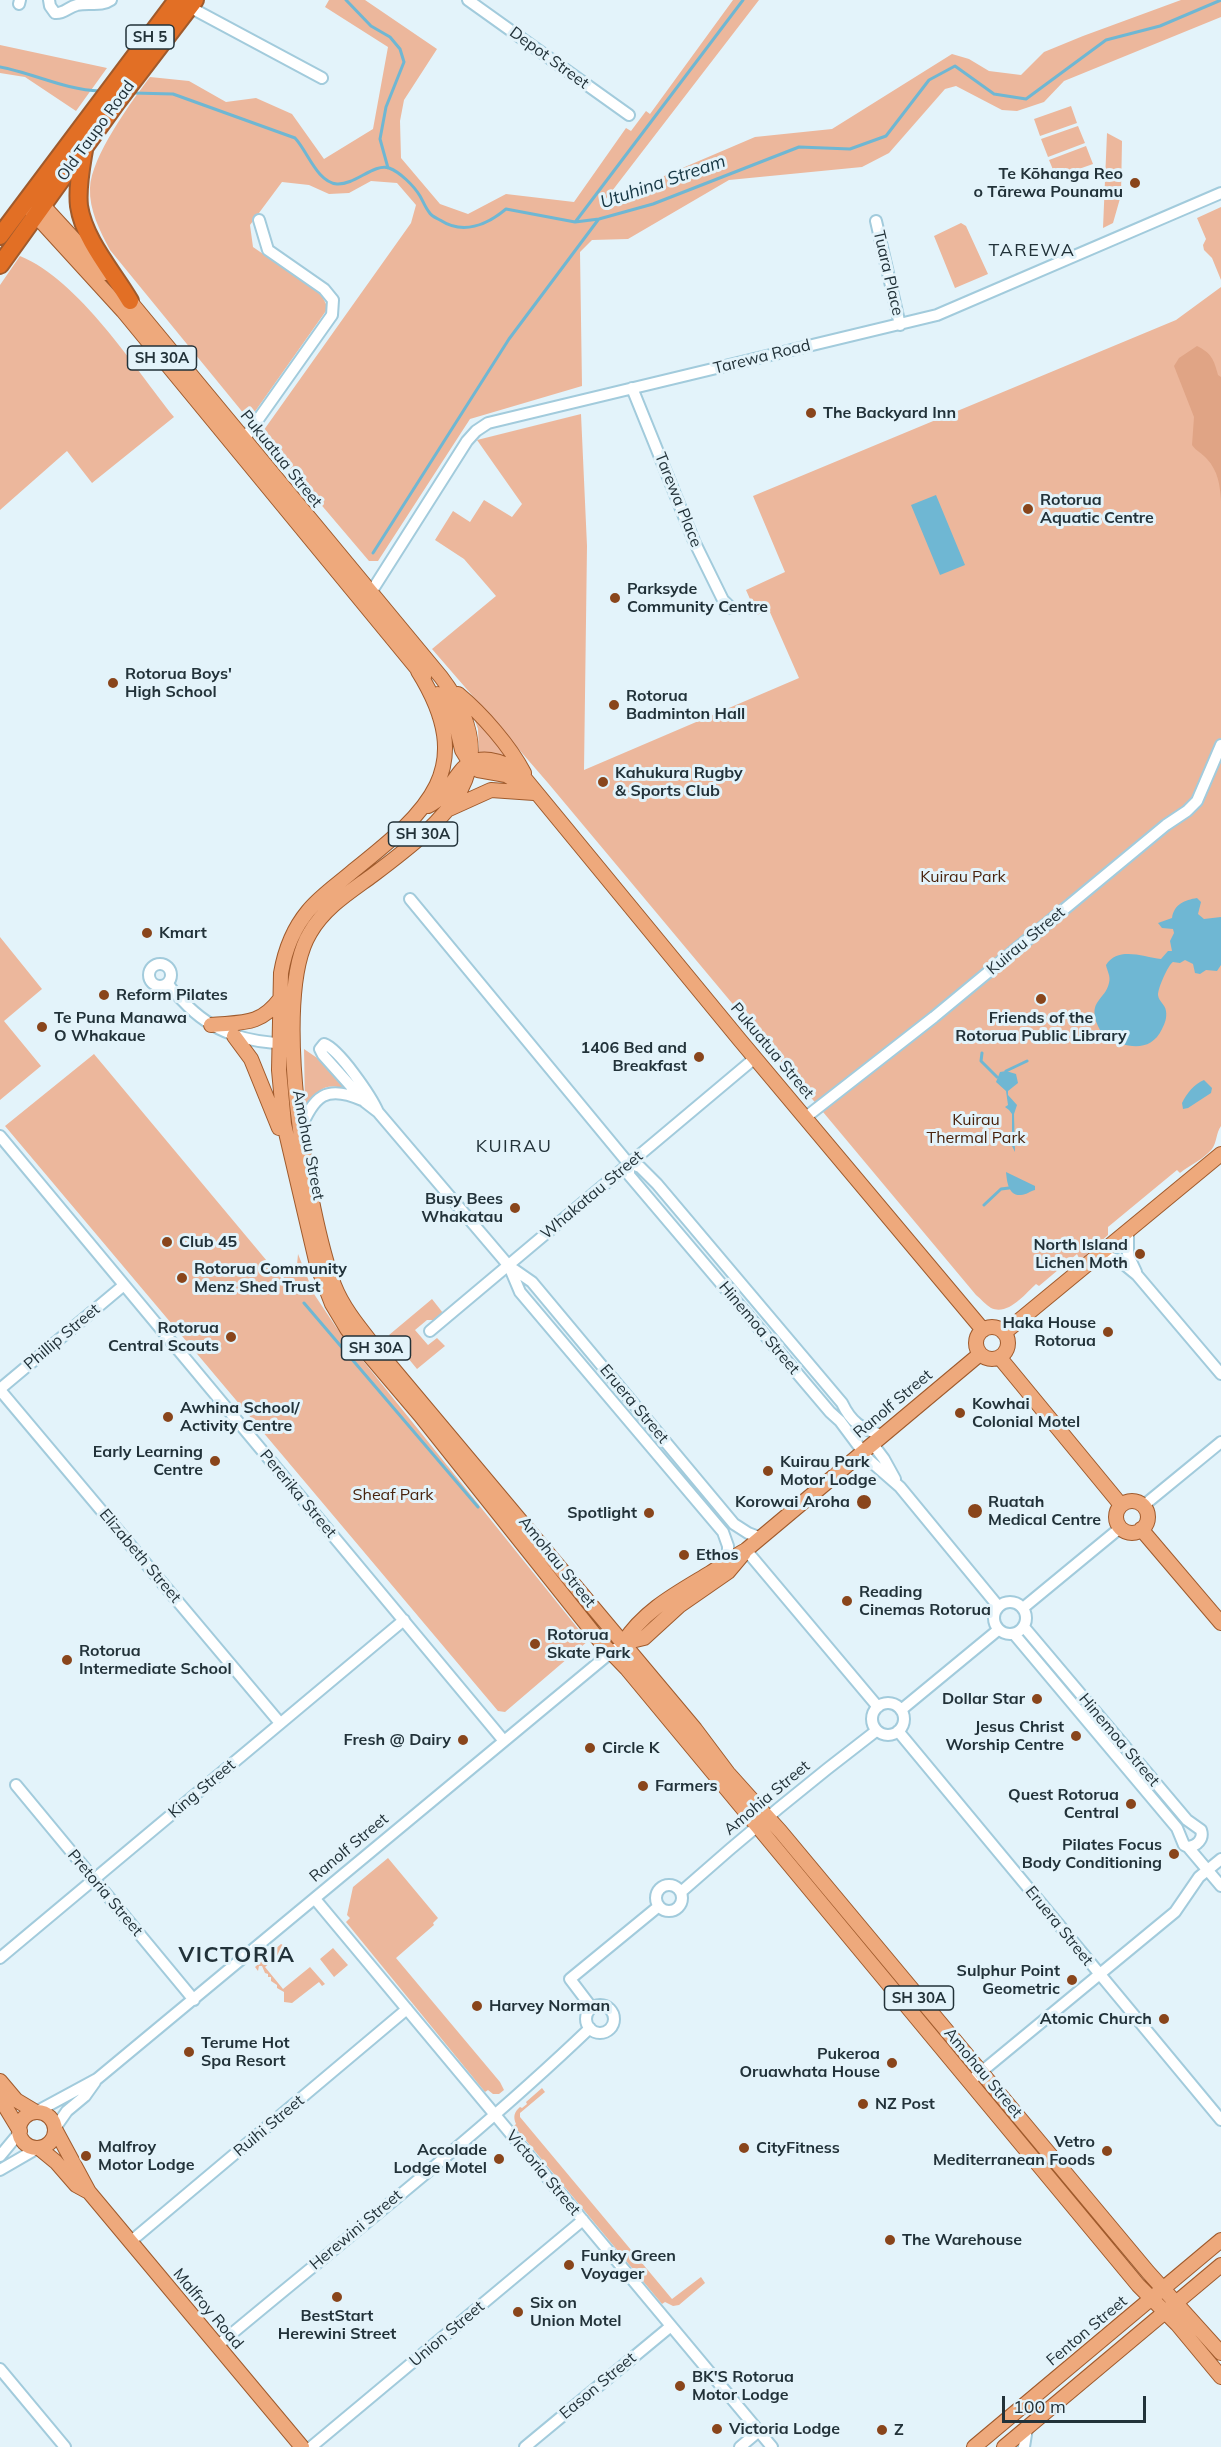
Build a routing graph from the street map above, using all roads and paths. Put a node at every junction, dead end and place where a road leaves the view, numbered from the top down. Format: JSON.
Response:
{"nodes":[{"id":1,"x":49,"y":0,"type":"edge"},
{"id":2,"x":111,"y":0,"type":"edge"},
{"id":3,"x":468,"y":0,"type":"edge"},
{"id":4,"x":187,"y":1,"type":"edge"},
{"id":5,"x":322,"y":78,"type":"dead end"},
{"id":6,"x":110,"y":101,"type":"junction"},
{"id":7,"x":629,"y":115,"type":"dead end"},
{"id":8,"x":85,"y":146,"type":"junction"},
{"id":9,"x":1221,"y":194,"type":"edge"},
{"id":10,"x":33,"y":204,"type":"junction"},
{"id":11,"x":259,"y":220,"type":"dead end"},
{"id":12,"x":876,"y":221,"type":"dead end"},
{"id":13,"x":0,"y":236,"type":"edge"},
{"id":14,"x":0,"y":265,"type":"edge"},
{"id":15,"x":130,"y":301,"type":"junction"},
{"id":16,"x":900,"y":325,"type":"junction"},
{"id":17,"x":632,"y":388,"type":"junction"},
{"id":18,"x":240,"y":445,"type":"junction"},
{"id":19,"x":366,"y":598,"type":"junction"},
{"id":20,"x":731,"y":608,"type":"dead end"},
{"id":21,"x":418,"y":671,"type":"junction"},
{"id":22,"x":449,"y":687,"type":"junction"},
{"id":23,"x":1221,"y":745,"type":"edge"},
{"id":24,"x":470,"y":763,"type":"junction"},
{"id":25,"x":528,"y":780,"type":"junction"},
{"id":26,"x":536,"y":793,"type":"junction"},
{"id":27,"x":423,"y":809,"type":"junction"},
{"id":28,"x":449,"y":809,"type":"junction"},
{"id":29,"x":410,"y":899,"type":"dead end"},
{"id":30,"x":168,"y":983,"type":"dead end"},
{"id":31,"x":280,"y":999,"type":"junction"},
{"id":32,"x":211,"y":1025,"type":"junction"},
{"id":33,"x":234,"y":1036,"type":"junction"},
{"id":34,"x":286,"y":1044,"type":"junction"},
{"id":35,"x":755,"y":1058,"type":"junction"},
{"id":36,"x":365,"y":1102,"type":"junction"},
{"id":37,"x":378,"y":1112,"type":"junction"},
{"id":38,"x":806,"y":1117,"type":"junction"},
{"id":39,"x":300,"y":1130,"type":"junction"},
{"id":40,"x":0,"y":1136,"type":"edge"},
{"id":41,"x":289,"y":1149,"type":"junction"},
{"id":42,"x":1221,"y":1154,"type":"edge"},
{"id":43,"x":629,"y":1163,"type":"junction"},
{"id":44,"x":1128,"y":1231,"type":"junction"},
{"id":45,"x":1100,"y":1254,"type":"junction"},
{"id":46,"x":509,"y":1266,"type":"junction"},
{"id":47,"x":1137,"y":1275,"type":"junction"},
{"id":48,"x":124,"y":1285,"type":"junction"},
{"id":49,"x":983,"y":1330,"type":"junction"},
{"id":50,"x":430,"y":1331,"type":"dead end"},
{"id":51,"x":1004,"y":1333,"type":"junction"},
{"id":52,"x":980,"y":1354,"type":"junction"},
{"id":53,"x":1000,"y":1358,"type":"junction"},
{"id":54,"x":1221,"y":1374,"type":"edge"},
{"id":55,"x":0,"y":1389,"type":"edge"},
{"id":56,"x":1221,"y":1442,"type":"edge"},
{"id":57,"x":872,"y":1443,"type":"junction"},
{"id":58,"x":1121,"y":1505,"type":"junction"},
{"id":59,"x":1143,"y":1506,"type":"junction"},
{"id":60,"x":1120,"y":1528,"type":"junction"},
{"id":61,"x":1141,"y":1529,"type":"junction"},
{"id":62,"x":761,"y":1538,"type":"junction"},
{"id":63,"x":746,"y":1550,"type":"junction"},
{"id":64,"x":550,"y":1556,"type":"junction"},
{"id":65,"x":728,"y":1559,"type":"junction"},
{"id":66,"x":538,"y":1566,"type":"junction"},
{"id":67,"x":998,"y":1606,"type":"junction"},
{"id":68,"x":1023,"y":1608,"type":"junction"},
{"id":69,"x":404,"y":1620,"type":"junction"},
{"id":70,"x":1221,"y":1623,"type":"edge"},
{"id":71,"x":1024,"y":1626,"type":"junction"},
{"id":72,"x":998,"y":1630,"type":"junction"},
{"id":73,"x":1014,"y":1634,"type":"junction"},
{"id":74,"x":623,"y":1643,"type":"junction"},
{"id":75,"x":611,"y":1652,"type":"junction"},
{"id":76,"x":878,"y":1707,"type":"junction"},
{"id":77,"x":901,"y":1710,"type":"junction"},
{"id":78,"x":280,"y":1723,"type":"junction"},
{"id":79,"x":876,"y":1731,"type":"junction"},
{"id":80,"x":898,"y":1731,"type":"junction"},
{"id":81,"x":504,"y":1741,"type":"junction"},
{"id":82,"x":16,"y":1785,"type":"dead end"},
{"id":83,"x":767,"y":1817,"type":"junction"},
{"id":84,"x":757,"y":1827,"type":"junction"},
{"id":85,"x":1188,"y":1847,"type":"junction"},
{"id":86,"x":1221,"y":1859,"type":"edge"},
{"id":87,"x":1207,"y":1870,"type":"junction"},
{"id":88,"x":93,"y":1880,"type":"junction"},
{"id":89,"x":1221,"y":1886,"type":"edge"},
{"id":90,"x":681,"y":1892,"type":"junction"},
{"id":91,"x":315,"y":1899,"type":"junction"},
{"id":92,"x":659,"y":1906,"type":"junction"},
{"id":93,"x":0,"y":1958,"type":"edge"},
{"id":94,"x":1098,"y":1974,"type":"junction"},
{"id":95,"x":194,"y":2000,"type":"junction"},
{"id":96,"x":592,"y":2008,"type":"junction"},
{"id":97,"x":407,"y":2010,"type":"junction"},
{"id":98,"x":590,"y":2028,"type":"junction"},
{"id":99,"x":981,"y":2072,"type":"junction"},
{"id":100,"x":97,"y":2079,"type":"junction"},
{"id":101,"x":0,"y":2081,"type":"edge"},
{"id":102,"x":969,"y":2082,"type":"junction"},
{"id":103,"x":0,"y":2098,"type":"edge"},
{"id":104,"x":36,"y":2112,"type":"junction"},
{"id":105,"x":495,"y":2114,"type":"junction"},
{"id":106,"x":1221,"y":2120,"type":"edge"},
{"id":107,"x":55,"y":2129,"type":"junction"},
{"id":108,"x":20,"y":2132,"type":"junction"},
{"id":109,"x":38,"y":2148,"type":"junction"},
{"id":110,"x":0,"y":2156,"type":"edge"},
{"id":111,"x":0,"y":2170,"type":"edge"},
{"id":112,"x":89,"y":2192,"type":"junction"},
{"id":113,"x":583,"y":2220,"type":"junction"},
{"id":114,"x":1221,"y":2240,"type":"edge"},
{"id":115,"x":130,"y":2242,"type":"junction"},
{"id":116,"x":1221,"y":2265,"type":"edge"},
{"id":117,"x":1163,"y":2288,"type":"junction"},
{"id":118,"x":1151,"y":2298,"type":"junction"},
{"id":119,"x":1176,"y":2302,"type":"junction"},
{"id":120,"x":1165,"y":2312,"type":"junction"},
{"id":121,"x":671,"y":2326,"type":"junction"},
{"id":122,"x":217,"y":2346,"type":"junction"},
{"id":123,"x":1221,"y":2353,"type":"edge"},
{"id":124,"x":0,"y":2369,"type":"edge"},
{"id":125,"x":1221,"y":2377,"type":"edge"},
{"id":126,"x":1027,"y":2428,"type":"junction"},
{"id":127,"x":759,"y":2431,"type":"junction"},
{"id":128,"x":65,"y":2447,"type":"edge"},
{"id":129,"x":302,"y":2447,"type":"edge"},
{"id":130,"x":310,"y":2447,"type":"edge"},
{"id":131,"x":525,"y":2447,"type":"edge"},
{"id":132,"x":740,"y":2447,"type":"edge"},
{"id":133,"x":772,"y":2447,"type":"edge"},
{"id":134,"x":974,"y":2447,"type":"edge"},
{"id":135,"x":1004,"y":2447,"type":"edge"},
{"id":136,"x":1024,"y":2447,"type":"edge"}],
"edges":[{"from":1,"to":2,"type":"street"},
{"from":3,"to":7,"type":"street","name":"Depot Street"},
{"from":4,"to":5,"type":"street"},
{"from":4,"to":6,"type":"highway","name":"Old Taupo Road","number":"SH 5"},
{"from":6,"to":8,"type":"highway","name":"Old Taupo Road","number":"SH 5"},
{"from":6,"to":10,"type":"highway","name":"Old Taupo Road","number":"SH 5"},
{"from":8,"to":10,"type":"highway","name":"Old Taupo Road","number":"SH 5"},
{"from":8,"to":15,"type":"highway"},
{"from":9,"to":16,"type":"street","name":"Tarewa Road"},
{"from":10,"to":13,"type":"highway","name":"Old Taupo Road","number":"SH 5"},
{"from":10,"to":14,"type":"highway","name":"Old Taupo Road","number":"SH 5"},
{"from":10,"to":15,"type":"main road","name":"Pukuatua Street","number":"SH 30A"},
{"from":10,"to":18,"type":"main road","name":"Pukuatua Street","number":"SH 30A"},
{"from":11,"to":18,"type":"street"},
{"from":12,"to":16,"type":"street","name":"Tuara Place"},
{"from":15,"to":18,"type":"main road","name":"Pukuatua Street","number":"SH 30A"},
{"from":16,"to":17,"type":"street","name":"Tarewa Road"},
{"from":17,"to":19,"type":"street","name":"Tarewa Road"},
{"from":17,"to":20,"type":"street","name":"Tarewa Place"},
{"from":18,"to":19,"type":"main road","name":"Pukuatua Street","number":"SH 30A"},
{"from":19,"to":21,"type":"main road","name":"Pukuatua Street","number":"SH 30A"},
{"from":19,"to":22,"type":"main road","name":"Pukuatua Street","number":"SH 30A"},
{"from":21,"to":24,"type":"main road"},
{"from":21,"to":27,"type":"main road","name":"Amohau Street","number":"SH 30A"},
{"from":22,"to":24,"type":"main road","name":"Pukuatua Street","number":"SH 30A"},
{"from":22,"to":25,"type":"main road"},
{"from":23,"to":38,"type":"street","name":"Kuirau Street"},
{"from":24,"to":25,"type":"main road","name":"Pukuatua Street"},
{"from":24,"to":26,"type":"main road","name":"Pukuatua Street"},
{"from":24,"to":27,"type":"main road"},
{"from":24,"to":28,"type":"main road","name":"Amohau Street","number":"SH 30A"},
{"from":25,"to":26,"type":"main road","name":"Pukuatua Street"},
{"from":26,"to":28,"type":"main road"},
{"from":26,"to":35,"type":"main road","name":"Pukuatua Street"},
{"from":27,"to":31,"type":"main road","name":"Amohau Street","number":"SH 30A"},
{"from":28,"to":34,"type":"main road","name":"Amohau Street","number":"SH 30A"},
{"from":29,"to":43,"type":"street","name":"Hinemoa Street"},
{"from":30,"to":32,"type":"street"},
{"from":31,"to":32,"type":"main road"},
{"from":31,"to":34,"type":"main road","name":"Amohau Street","number":"SH 30A"},
{"from":32,"to":33,"type":"street"},
{"from":33,"to":34,"type":"street"},
{"from":33,"to":41,"type":"main road"},
{"from":34,"to":39,"type":"main road","name":"Amohau Street","number":"SH 30A"},
{"from":34,"to":41,"type":"main road","name":"Amohau Street","number":"SH 30A"},
{"from":35,"to":38,"type":"main road","name":"Pukuatua Street"},
{"from":35,"to":43,"type":"street","name":"Whakatau Street"},
{"from":36,"to":37,"type":"street","name":"Eruera Street"},
{"from":36,"to":37,"type":"street","name":"Eruera Street"},
{"from":36,"to":39,"type":"street","name":"Eruera Street"},
{"from":37,"to":46,"type":"street","name":"Eruera Street"},
{"from":38,"to":49,"type":"main road","name":"Pukuatua Street"},
{"from":39,"to":64,"type":"main road","name":"Amohau Street","number":"SH 30A"},
{"from":40,"to":48,"type":"street","name":"Pererika Street"},
{"from":41,"to":66,"type":"main road","name":"Amohau Street","number":"SH 30A"},
{"from":42,"to":44,"type":"main road"},
{"from":43,"to":46,"type":"street","name":"Whakatau Street"},
{"from":43,"to":57,"type":"street","name":"Hinemoa Street"},
{"from":43,"to":57,"type":"street","name":"Hinemoa Street"},
{"from":44,"to":45,"type":"main road"},
{"from":44,"to":47,"type":"street"},
{"from":45,"to":47,"type":"street"},
{"from":45,"to":51,"type":"main road"},
{"from":46,"to":50,"type":"street","name":"Whakatau Street"},
{"from":46,"to":62,"type":"street","name":"Eruera Street"},
{"from":46,"to":65,"type":"street","name":"Eruera Street"},
{"from":47,"to":54,"type":"street"},
{"from":48,"to":55,"type":"street","name":"Phillip Street"},
{"from":48,"to":69,"type":"street","name":"Pererika Street"},
{"from":49,"to":51,"type":"main road"},
{"from":49,"to":52,"type":"main road"},
{"from":51,"to":53,"type":"main road"},
{"from":52,"to":53,"type":"main road"},
{"from":52,"to":57,"type":"main road","name":"Ranolf Street"},
{"from":53,"to":58,"type":"main road"},
{"from":55,"to":78,"type":"street","name":"Elizabeth Street"},
{"from":56,"to":59,"type":"street"},
{"from":57,"to":62,"type":"main road","name":"Ranolf Street"},
{"from":57,"to":67,"type":"street","name":"Hinemoa Street"},
{"from":58,"to":59,"type":"main road"},
{"from":58,"to":60,"type":"main road"},
{"from":59,"to":61,"type":"main road"},
{"from":60,"to":61,"type":"main road"},
{"from":60,"to":68,"type":"street"},
{"from":61,"to":70,"type":"main road"},
{"from":62,"to":63,"type":"main road","name":"Ranolf Street"},
{"from":63,"to":65,"type":"main road","name":"Ranolf Street"},
{"from":63,"to":74,"type":"main road","name":"Ranolf Street"},
{"from":63,"to":76,"type":"street"},
{"from":64,"to":66,"type":"main road"},
{"from":64,"to":74,"type":"main road","name":"Amohau Street","number":"SH 30A"},
{"from":65,"to":74,"type":"main road","name":"Ranolf Street"},
{"from":66,"to":75,"type":"main road","name":"Amohau Street","number":"SH 30A"},
{"from":67,"to":68,"type":"street"},
{"from":67,"to":72,"type":"street"},
{"from":68,"to":71,"type":"street"},
{"from":69,"to":78,"type":"street","name":"King Street"},
{"from":69,"to":81,"type":"street","name":"Pererika Street"},
{"from":71,"to":73,"type":"street"},
{"from":71,"to":85,"type":"street","name":"Hinemoa Street"},
{"from":72,"to":73,"type":"street"},
{"from":72,"to":77,"type":"street"},
{"from":73,"to":85,"type":"street","name":"Hinemoa Street"},
{"from":74,"to":75,"type":"street","name":"Ranolf Street"},
{"from":74,"to":83,"type":"main road","name":"Amohau Street","number":"SH 30A"},
{"from":75,"to":81,"type":"street","name":"Ranolf Street"},
{"from":75,"to":84,"type":"main road","name":"Amohau Street","number":"SH 30A"},
{"from":76,"to":77,"type":"street"},
{"from":76,"to":79,"type":"street"},
{"from":77,"to":80,"type":"street"},
{"from":78,"to":88,"type":"street","name":"King Street"},
{"from":79,"to":80,"type":"street"},
{"from":79,"to":83,"type":"street","name":"Amohia Street"},
{"from":80,"to":94,"type":"street","name":"Eruera Street"},
{"from":81,"to":91,"type":"street","name":"Ranolf Street"},
{"from":82,"to":88,"type":"street","name":"Pretoria Street"},
{"from":83,"to":84,"type":"street","name":"Amohia Street"},
{"from":83,"to":99,"type":"main road","name":"Amohau Street","number":"SH 30A"},
{"from":84,"to":90,"type":"street","name":"Amohia Street"},
{"from":84,"to":102,"type":"main road","name":"Amohau Street","number":"SH 30A"},
{"from":85,"to":87,"type":"street","name":"Hinemoa Street"},
{"from":86,"to":87,"type":"street"},
{"from":87,"to":89,"type":"street","name":"Hinemoa Street"},
{"from":87,"to":94,"type":"street"},
{"from":88,"to":93,"type":"street","name":"King Street"},
{"from":88,"to":95,"type":"street","name":"Pretoria Street"},
{"from":90,"to":92,"type":"street","name":"Amohia Street"},
{"from":90,"to":92,"type":"street","name":"Amohia Street"},
{"from":91,"to":95,"type":"street","name":"Ranolf Street"},
{"from":91,"to":97,"type":"street","name":"Victoria Street"},
{"from":92,"to":96,"type":"street","name":"Amohia Street"},
{"from":94,"to":99,"type":"street"},
{"from":94,"to":106,"type":"street","name":"Eruera Street"},
{"from":95,"to":100,"type":"street","name":"Ranolf Street"},
{"from":96,"to":98,"type":"street"},
{"from":96,"to":98,"type":"street","name":"Amohia Street"},
{"from":97,"to":105,"type":"street","name":"Victoria Street"},
{"from":97,"to":115,"type":"street","name":"Ruihi Street"},
{"from":98,"to":105,"type":"street","name":"Amohia Street"},
{"from":99,"to":102,"type":"street"},
{"from":99,"to":117,"type":"main road","name":"Amohau Street","number":"SH 30A"},
{"from":100,"to":104,"type":"street","name":"Ranolf Street"},
{"from":100,"to":107,"type":"street","name":"Ranolf Street"},
{"from":101,"to":104,"type":"main road"},
{"from":102,"to":118,"type":"main road","name":"Amohau Street","number":"SH 30A"},
{"from":103,"to":108,"type":"main road"},
{"from":104,"to":107,"type":"main road"},
{"from":104,"to":108,"type":"main road"},
{"from":105,"to":113,"type":"street","name":"Victoria Street"},
{"from":105,"to":122,"type":"street","name":"Herewini Street"},
{"from":107,"to":109,"type":"main road"},
{"from":107,"to":112,"type":"main road","name":"Malfroy Road"},
{"from":108,"to":109,"type":"main road"},
{"from":108,"to":110,"type":"street"},
{"from":109,"to":111,"type":"street"},
{"from":109,"to":112,"type":"main road","name":"Malfroy Road"},
{"from":112,"to":115,"type":"main road","name":"Malfroy Road"},
{"from":113,"to":121,"type":"street","name":"Victoria Street"},
{"from":113,"to":130,"type":"street","name":"Union Street"},
{"from":114,"to":117,"type":"main road","name":"Fenton Street"},
{"from":115,"to":122,"type":"main road","name":"Malfroy Road"},
{"from":116,"to":119,"type":"main road"},
{"from":117,"to":118,"type":"main road","name":"Fenton Street"},
{"from":117,"to":119,"type":"main road","name":"Amohau Street","number":"SH 30A"},
{"from":118,"to":120,"type":"main road","name":"Amohau Street","number":"SH 30A"},
{"from":118,"to":134,"type":"main road","name":"Fenton Street"},
{"from":119,"to":120,"type":"main road"},
{"from":119,"to":123,"type":"main road","name":"Amohau Street","number":"SH 30A"},
{"from":120,"to":125,"type":"main road","name":"Amohau Street","number":"SH 30A"},
{"from":120,"to":126,"type":"main road"},
{"from":121,"to":127,"type":"street","name":"Victoria Street"},
{"from":121,"to":131,"type":"street","name":"Eason Street"},
{"from":122,"to":129,"type":"main road","name":"Malfroy Road"},
{"from":124,"to":128,"type":"street"},
{"from":126,"to":135,"type":"main road"},
{"from":126,"to":136,"type":"street"},
{"from":127,"to":132,"type":"street"},
{"from":127,"to":133,"type":"street","name":"Victoria Street"}]}
